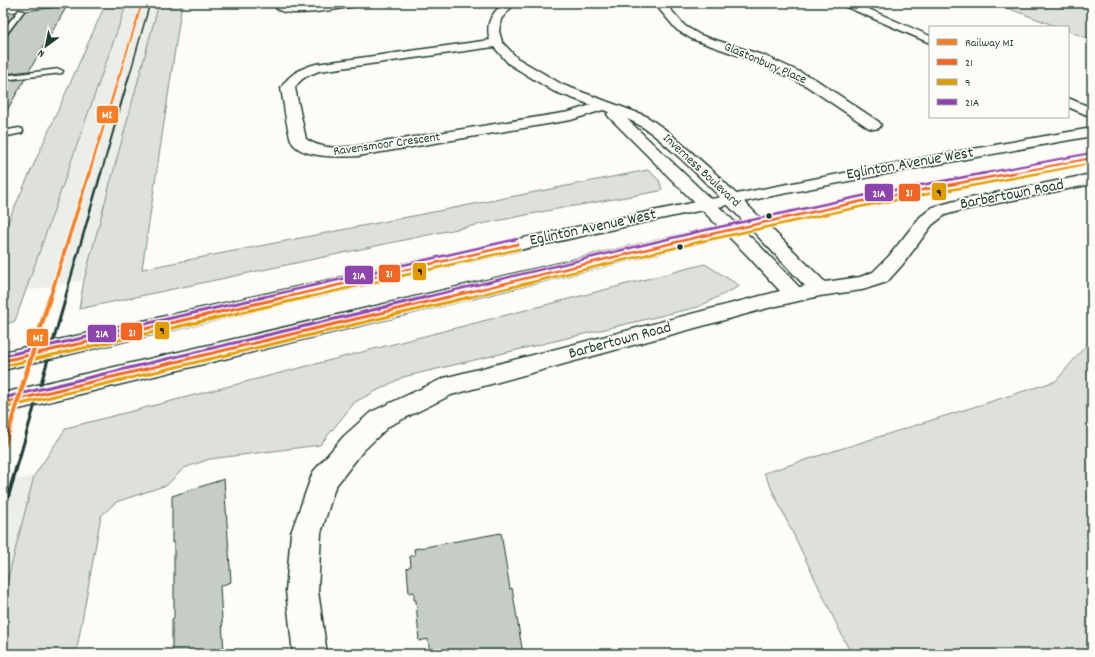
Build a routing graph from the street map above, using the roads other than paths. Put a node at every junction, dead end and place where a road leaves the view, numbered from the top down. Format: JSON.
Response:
{"nodes":[{"id":1,"x":354,"y":3,"type":"edge"},
{"id":2,"x":510,"y":3,"type":"edge"},
{"id":3,"x":659,"y":3,"type":"edge"},
{"id":4,"x":846,"y":3,"type":"edge"},
{"id":5,"x":281,"y":8,"type":"dead end"},
{"id":6,"x":21,"y":11,"type":"dead end"},
{"id":7,"x":3,"y":25,"type":"edge"},
{"id":8,"x":11,"y":25,"type":"junction"},
{"id":9,"x":3,"y":35,"type":"edge"},
{"id":10,"x":929,"y":40,"type":"edge"},
{"id":11,"x":497,"y":43,"type":"junction"},
{"id":12,"x":59,"y":71,"type":"dead end"},
{"id":13,"x":3,"y":78,"type":"edge"},
{"id":14,"x":1069,"y":102,"type":"edge"},
{"id":15,"x":604,"y":105,"type":"junction"},
{"id":16,"x":1092,"y":113,"type":"edge"},
{"id":17,"x":874,"y":125,"type":"dead end"},
{"id":18,"x":19,"y":131,"type":"dead end"},
{"id":19,"x":1092,"y":132,"type":"edge"},
{"id":20,"x":3,"y":134,"type":"edge"},
{"id":21,"x":1092,"y":158,"type":"edge"},
{"id":22,"x":1092,"y":179,"type":"edge"},
{"id":23,"x":732,"y":199,"type":"junction"},
{"id":24,"x":706,"y":205,"type":"junction"},
{"id":25,"x":756,"y":224,"type":"junction"},
{"id":26,"x":731,"y":230,"type":"junction"},
{"id":27,"x":820,"y":289,"type":"junction"},
{"id":28,"x":795,"y":295,"type":"junction"},
{"id":29,"x":3,"y":361,"type":"edge"},
{"id":30,"x":3,"y":403,"type":"edge"},
{"id":31,"x":310,"y":654,"type":"edge"}],
"edges":[{"from":1,"to":5,"type":"street"},
{"from":2,"to":11,"type":"street"},
{"from":3,"to":17,"type":"street","name":"Glastonbury Place"},
{"from":4,"to":10,"type":"street"},
{"from":6,"to":8,"type":"lane"},
{"from":7,"to":8,"type":"lane"},
{"from":8,"to":9,"type":"lane"},
{"from":11,"to":15,"type":"street","name":"Inverness Boulevard"},
{"from":11,"to":15,"type":"street","name":"Ravensmoor Crescent"},
{"from":12,"to":13,"type":"lane"},
{"from":14,"to":16,"type":"street"},
{"from":15,"to":23,"type":"street","name":"Inverness Boulevard"},
{"from":15,"to":24,"type":"street","name":"Inverness Boulevard"},
{"from":18,"to":20,"type":"lane"},
{"from":19,"to":23,"type":"street","name":"Eglinton Avenue West"},
{"from":21,"to":25,"type":"street","name":"Eglinton Avenue West"},
{"from":22,"to":27,"type":"street","name":"Barbertown Road"},
{"from":23,"to":24,"type":"street","name":"Eglinton Avenue West"},
{"from":23,"to":25,"type":"street","name":"Inverness Boulevard"},
{"from":24,"to":26,"type":"street","name":"Inverness Boulevard"},
{"from":24,"to":29,"type":"street","name":"Eglinton Avenue West"},
{"from":25,"to":26,"type":"street","name":"Eglinton Avenue West"},
{"from":25,"to":27,"type":"street","name":"Inverness Boulevard"},
{"from":26,"to":28,"type":"street","name":"Inverness Boulevard"},
{"from":26,"to":30,"type":"street","name":"Eglinton Avenue West"},
{"from":27,"to":28,"type":"street","name":"Barbertown Road"},
{"from":28,"to":31,"type":"street","name":"Barbertown Road"}]}
